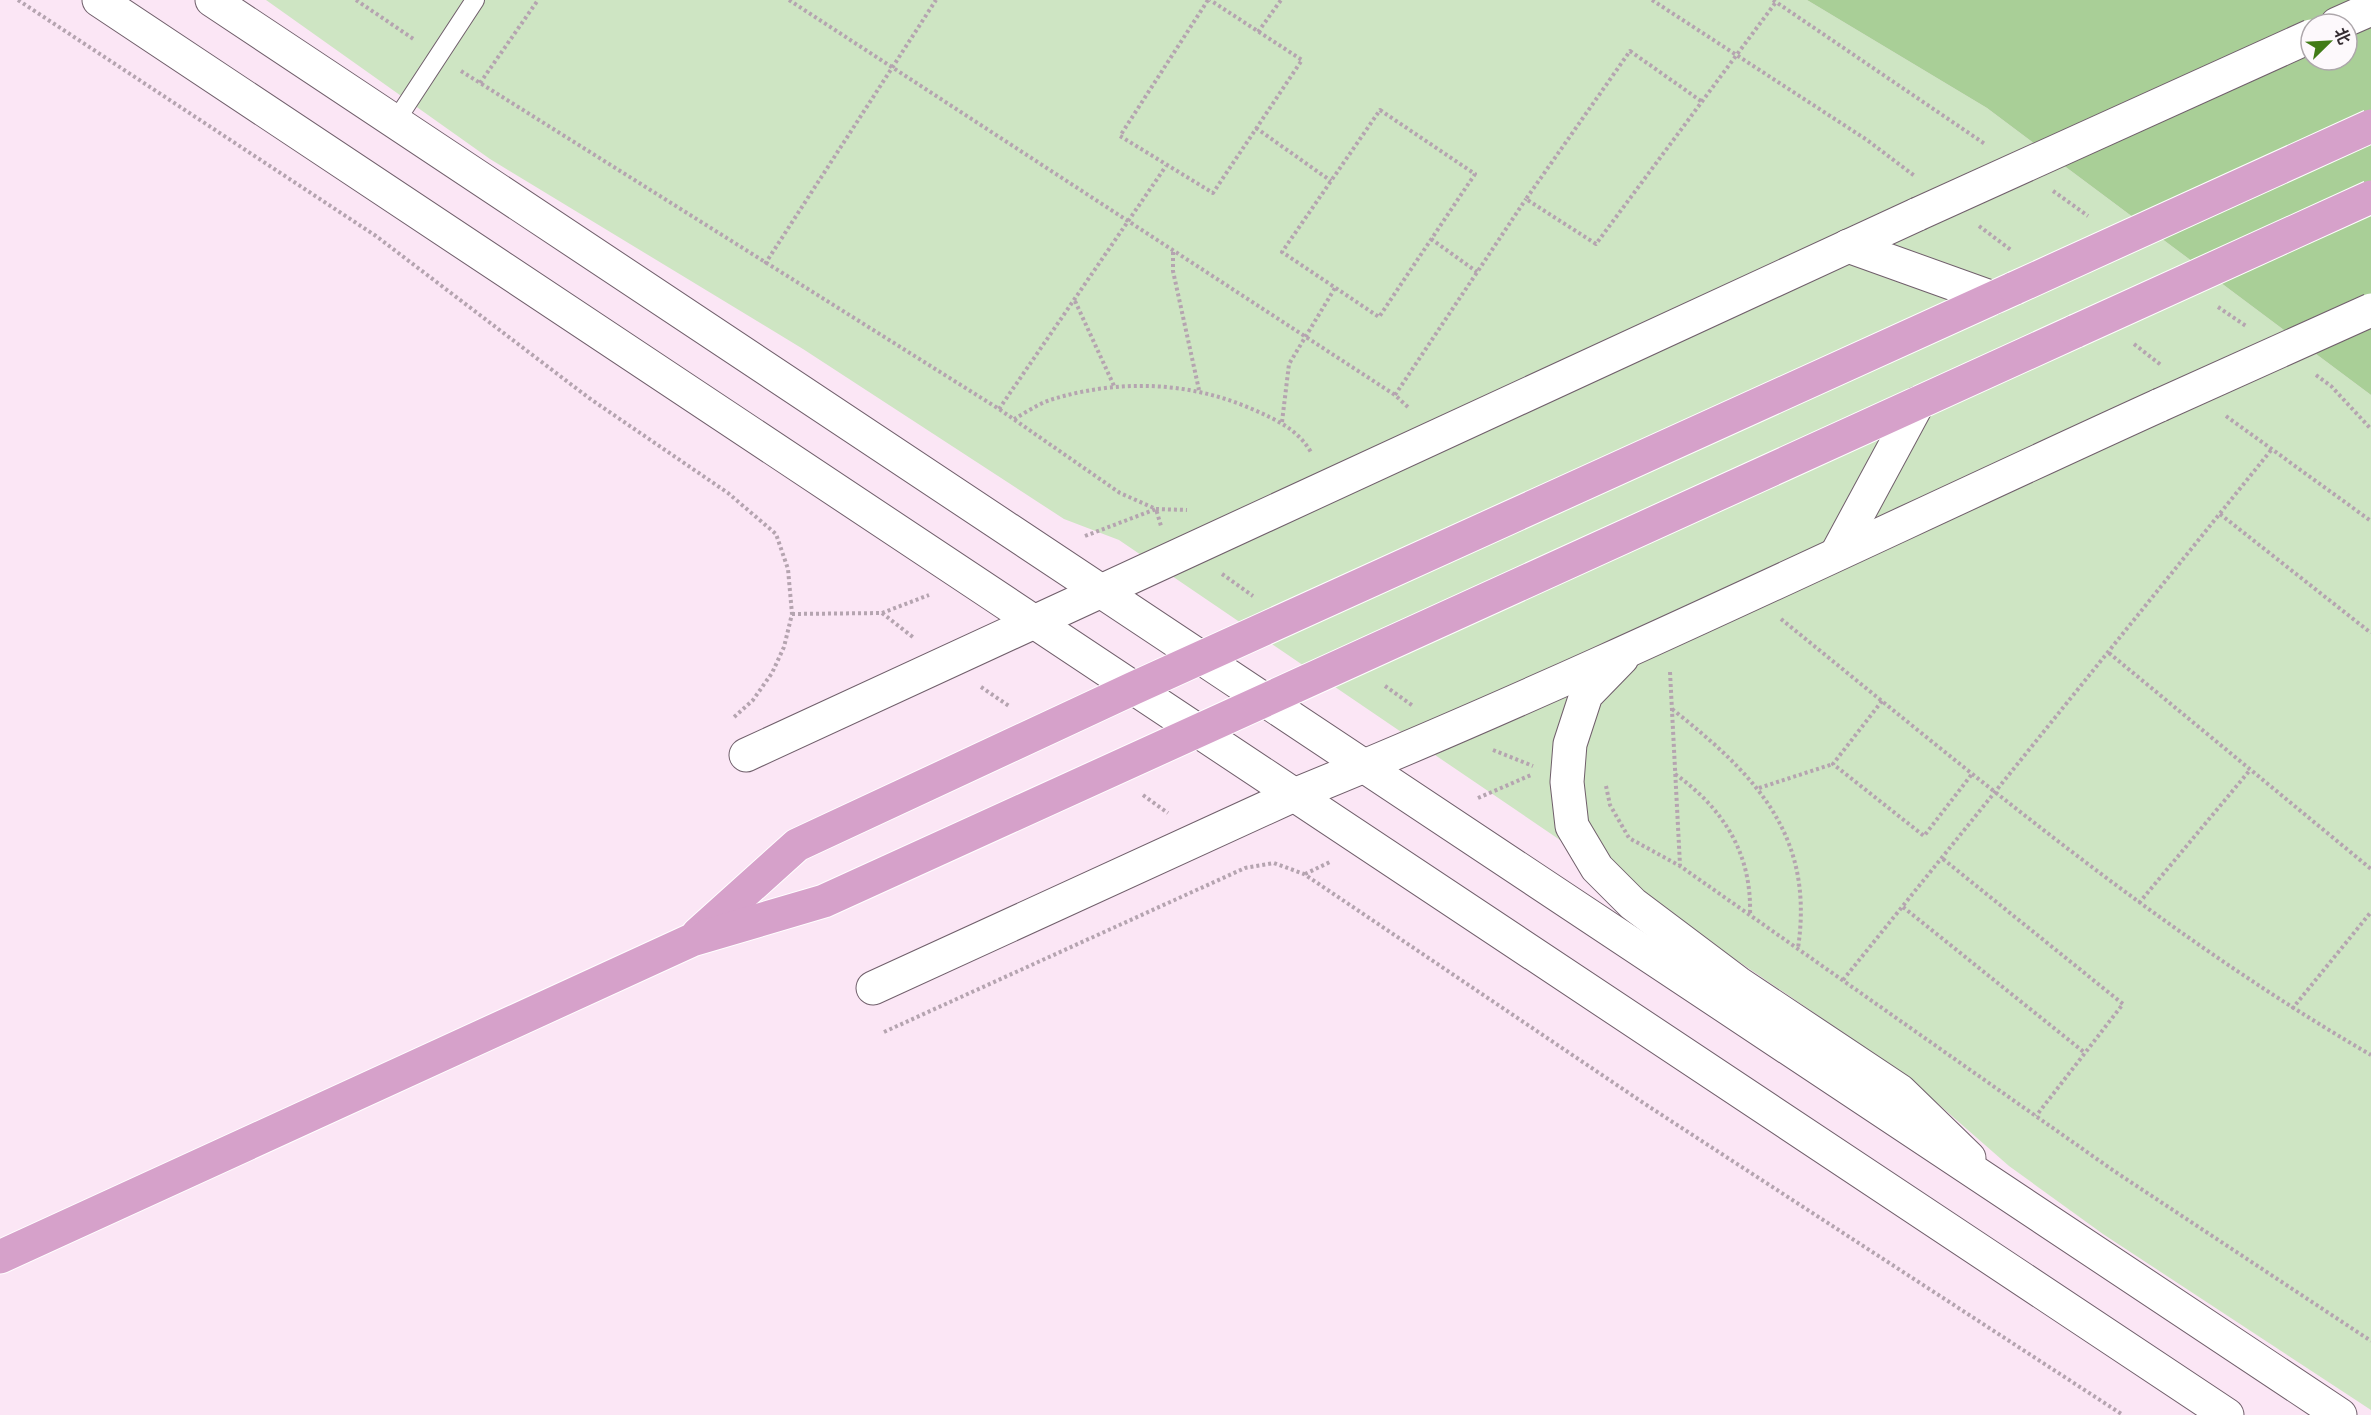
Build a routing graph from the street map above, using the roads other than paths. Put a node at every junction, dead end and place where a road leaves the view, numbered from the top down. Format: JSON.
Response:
{"nodes":[{"id":1,"x":99,"y":0,"type":"edge"},
{"id":2,"x":212,"y":0,"type":"edge"},
{"id":3,"x":475,"y":0,"type":"edge"},
{"id":4,"x":2299,"y":41,"type":"edge"},
{"id":5,"x":395,"y":122,"type":"junction"},
{"id":6,"x":2371,"y":126,"type":"edge"},
{"id":7,"x":2371,"y":197,"type":"edge"},
{"id":8,"x":1848,"y":246,"type":"junction"},
{"id":9,"x":2004,"y":293,"type":"junction"},
{"id":10,"x":2371,"y":310,"type":"edge"},
{"id":11,"x":1918,"y":403,"type":"junction"},
{"id":12,"x":1837,"y":553,"type":"junction"},
{"id":13,"x":1101,"y":590,"type":"junction"},
{"id":14,"x":1035,"y":622,"type":"junction"},
{"id":15,"x":1631,"y":647,"type":"junction"},
{"id":16,"x":1202,"y":658,"type":"junction"},
{"id":17,"x":1134,"y":688,"type":"junction"},
{"id":18,"x":1264,"y":700,"type":"junction"},
{"id":19,"x":1198,"y":731,"type":"junction"},
{"id":20,"x":746,"y":755,"type":"dead end"},
{"id":21,"x":1365,"y":766,"type":"junction"},
{"id":22,"x":1294,"y":795,"type":"junction"},
{"id":23,"x":692,"y":940,"type":"junction"},
{"id":24,"x":873,"y":988,"type":"dead end"},
{"id":25,"x":2008,"y":1194,"type":"junction"},
{"id":26,"x":0,"y":1257,"type":"edge"},
{"id":27,"x":2227,"y":1415,"type":"edge"},
{"id":28,"x":2340,"y":1415,"type":"edge"}],
"edges":[{"from":1,"to":14,"type":"main road"},
{"from":2,"to":5,"type":"main road"},
{"from":3,"to":5,"type":"lane"},
{"from":4,"to":8,"type":"main road","bridge":true},
{"from":5,"to":13,"type":"main road"},
{"from":6,"to":9,"type":"main road","bridge":true},
{"from":7,"to":11,"type":"main road","bridge":true},
{"from":8,"to":9,"type":"main road"},
{"from":8,"to":13,"type":"main road"},
{"from":9,"to":16,"type":"main road"},
{"from":10,"to":12,"type":"main road","bridge":true},
{"from":11,"to":12,"type":"main road"},
{"from":11,"to":18,"type":"main road"},
{"from":12,"to":15,"type":"main road"},
{"from":13,"to":14,"type":"main road"},
{"from":13,"to":16,"type":"main road"},
{"from":14,"to":17,"type":"main road"},
{"from":14,"to":20,"type":"main road"},
{"from":15,"to":21,"type":"main road"},
{"from":15,"to":25,"type":"main road"},
{"from":16,"to":17,"type":"main road"},
{"from":16,"to":18,"type":"main road"},
{"from":17,"to":19,"type":"main road"},
{"from":17,"to":23,"type":"main road"},
{"from":18,"to":19,"type":"main road"},
{"from":18,"to":21,"type":"main road"},
{"from":19,"to":22,"type":"main road"},
{"from":19,"to":23,"type":"main road"},
{"from":21,"to":22,"type":"main road"},
{"from":21,"to":25,"type":"main road"},
{"from":22,"to":24,"type":"main road"},
{"from":22,"to":27,"type":"main road"},
{"from":23,"to":26,"type":"main road"},
{"from":25,"to":28,"type":"main road"}]}
